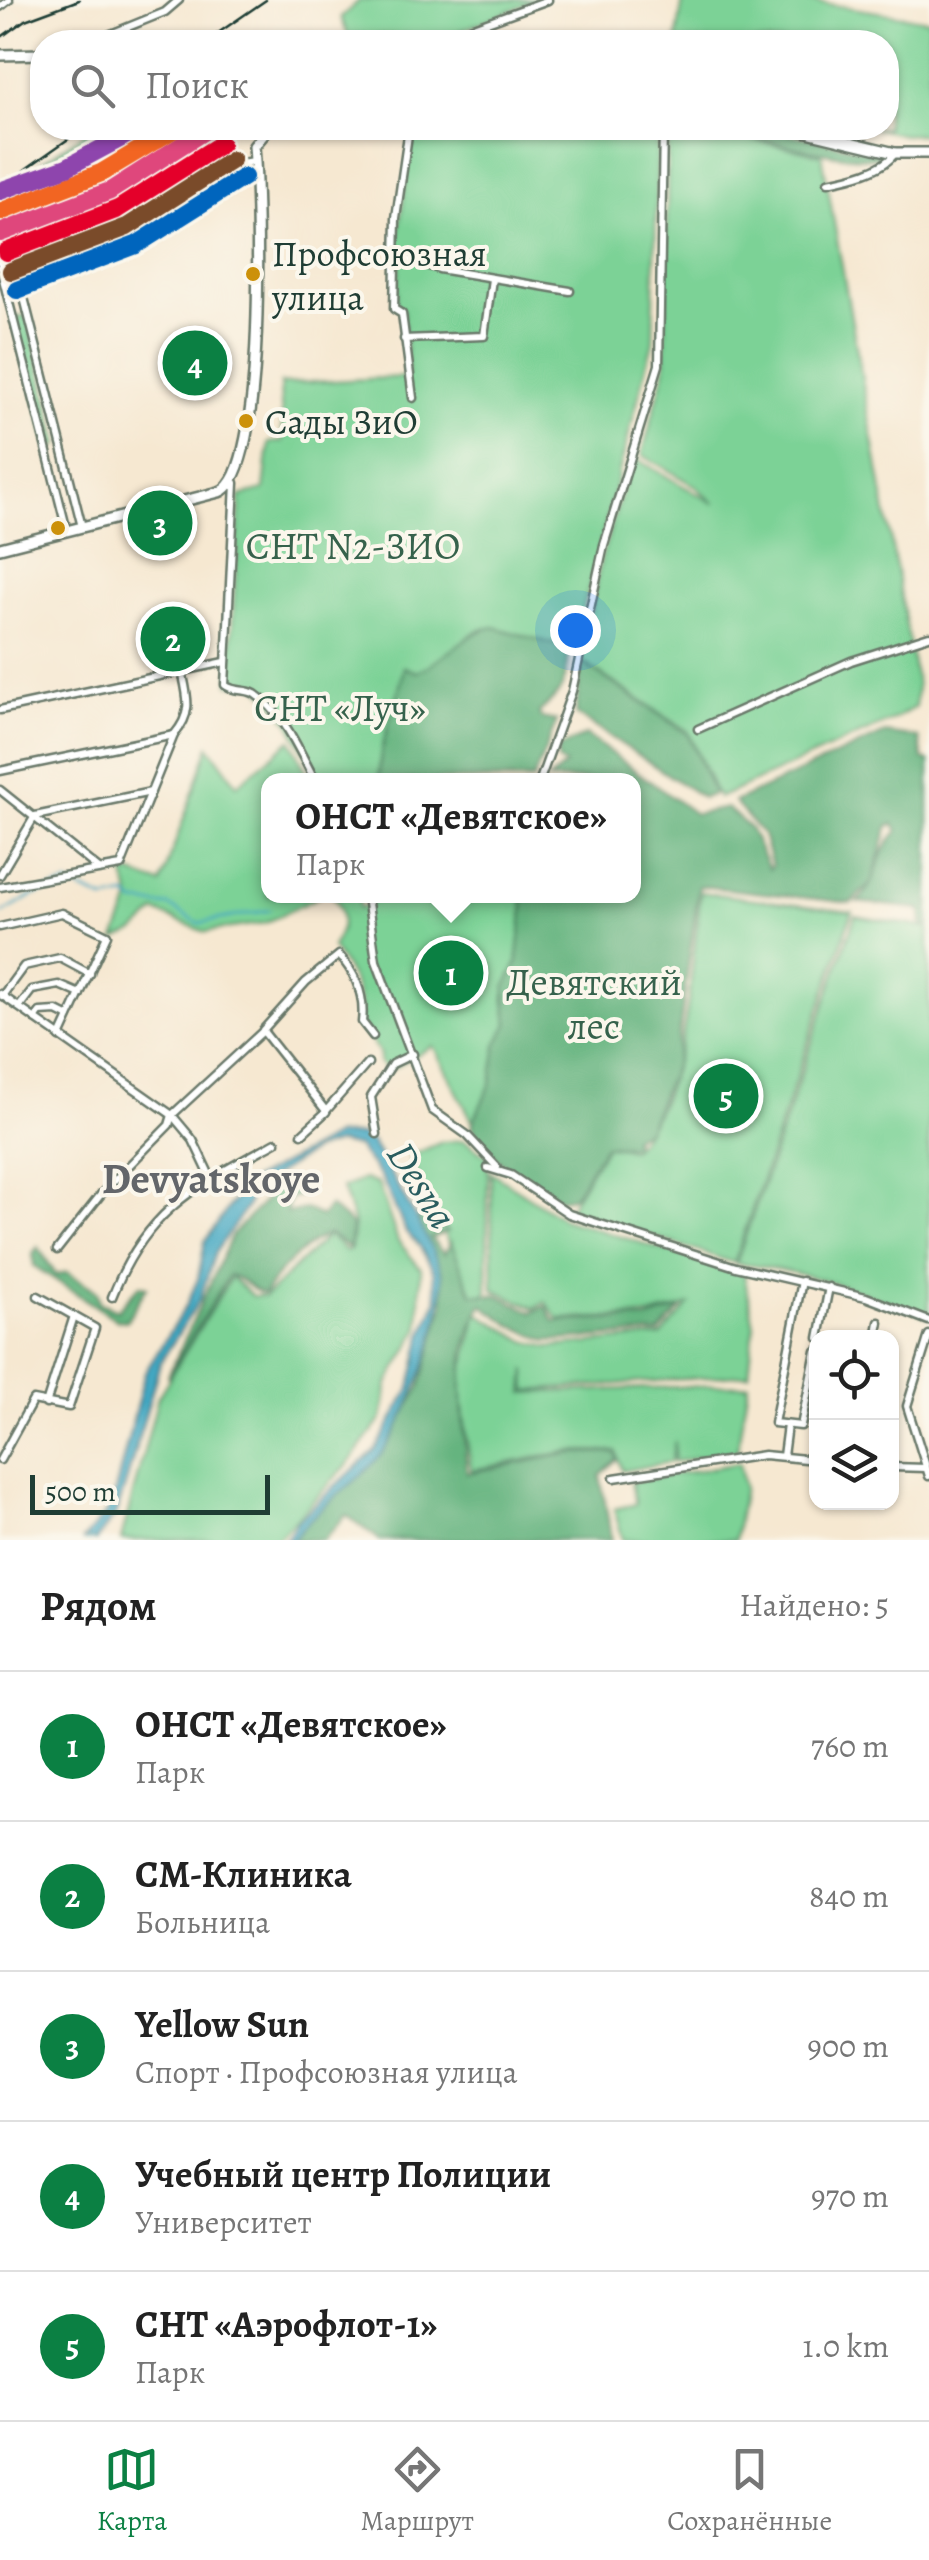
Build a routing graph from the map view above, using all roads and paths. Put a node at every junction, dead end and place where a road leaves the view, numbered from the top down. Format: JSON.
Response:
{"nodes":[{"id":1,"x":9,"y":0,"type":"edge"},
{"id":2,"x":180,"y":0,"type":"edge"},
{"id":3,"x":548,"y":0,"type":"edge"},
{"id":4,"x":0,"y":7,"type":"edge"},
{"id":5,"x":120,"y":30,"type":"edge"},
{"id":6,"x":465,"y":30,"type":"edge"},
{"id":7,"x":30,"y":56,"type":"edge"},
{"id":8,"x":0,"y":57,"type":"edge"},
{"id":9,"x":256,"y":140,"type":"edge"},
{"id":10,"x":407,"y":140,"type":"edge"},
{"id":11,"x":663,"y":140,"type":"edge"},
{"id":12,"x":841,"y":140,"type":"edge"},
{"id":13,"x":857,"y":140,"type":"edge"},
{"id":14,"x":929,"y":152,"type":"edge"},
{"id":15,"x":896,"y":153,"type":"junction"},
{"id":16,"x":255,"y":162,"type":"junction"},
{"id":17,"x":828,"y":182,"type":"dead end"},
{"id":18,"x":0,"y":245,"type":"edge"},
{"id":19,"x":396,"y":256,"type":"junction"},
{"id":20,"x":0,"y":265,"type":"edge"},
{"id":21,"x":492,"y":280,"type":"junction"},
{"id":22,"x":570,"y":291,"type":"dead end"},
{"id":23,"x":404,"y":339,"type":"junction"},
{"id":24,"x":413,"y":398,"type":"dead end"},
{"id":25,"x":62,"y":447,"type":"junction"},
{"id":26,"x":47,"y":450,"type":"junction"},
{"id":27,"x":234,"y":483,"type":"junction"},
{"id":28,"x":82,"y":528,"type":"junction"},
{"id":29,"x":67,"y":531,"type":"junction"},
{"id":30,"x":0,"y":548,"type":"edge"},
{"id":31,"x":929,"y":636,"type":"edge"},
{"id":32,"x":225,"y":662,"type":"junction"},
{"id":33,"x":182,"y":671,"type":"junction"},
{"id":34,"x":0,"y":710,"type":"edge"},
{"id":35,"x":698,"y":729,"type":"dead end"},
{"id":36,"x":174,"y":735,"type":"junction"},
{"id":37,"x":0,"y":772,"type":"edge"},
{"id":38,"x":312,"y":773,"type":"edge"},
{"id":39,"x":543,"y":773,"type":"edge"},
{"id":40,"x":0,"y":790,"type":"edge"},
{"id":41,"x":151,"y":792,"type":"junction"},
{"id":42,"x":35,"y":816,"type":"junction"},
{"id":43,"x":100,"y":870,"type":"junction"},
{"id":44,"x":0,"y":875,"type":"edge"},
{"id":45,"x":0,"y":887,"type":"edge"},
{"id":46,"x":368,"y":903,"type":"edge"},
{"id":47,"x":0,"y":926,"type":"edge"},
{"id":48,"x":90,"y":974,"type":"junction"},
{"id":49,"x":80,"y":994,"type":"junction"},
{"id":50,"x":1,"y":995,"type":"edge"},
{"id":51,"x":19,"y":1008,"type":"junction"},
{"id":52,"x":69,"y":1017,"type":"junction"},
{"id":53,"x":35,"y":1019,"type":"junction"},
{"id":54,"x":263,"y":1030,"type":"junction"},
{"id":55,"x":372,"y":1036,"type":"dead end"},
{"id":56,"x":60,"y":1037,"type":"junction"},
{"id":57,"x":413,"y":1054,"type":"junction"},
{"id":58,"x":368,"y":1063,"type":"dead end"},
{"id":59,"x":326,"y":1111,"type":"junction"},
{"id":60,"x":172,"y":1115,"type":"junction"},
{"id":61,"x":302,"y":1134,"type":"dead end"},
{"id":62,"x":377,"y":1134,"type":"dead end"},
{"id":63,"x":276,"y":1142,"type":"dead end"},
{"id":64,"x":488,"y":1168,"type":"dead end"},
{"id":65,"x":498,"y":1168,"type":"junction"},
{"id":66,"x":211,"y":1178,"type":"junction"},
{"id":67,"x":58,"y":1250,"type":"dead end"},
{"id":68,"x":802,"y":1281,"type":"junction"},
{"id":69,"x":830,"y":1288,"type":"junction"},
{"id":70,"x":38,"y":1296,"type":"dead end"},
{"id":71,"x":112,"y":1296,"type":"dead end"},
{"id":72,"x":74,"y":1316,"type":"junction"},
{"id":73,"x":929,"y":1321,"type":"edge"},
{"id":74,"x":878,"y":1322,"type":"dead end"},
{"id":75,"x":821,"y":1330,"type":"edge"},
{"id":76,"x":877,"y":1330,"type":"edge"},
{"id":77,"x":929,"y":1335,"type":"edge"},
{"id":78,"x":809,"y":1386,"type":"edge"},
{"id":79,"x":46,"y":1404,"type":"junction"},
{"id":80,"x":787,"y":1424,"type":"junction"},
{"id":81,"x":783,"y":1456,"type":"junction"},
{"id":82,"x":809,"y":1459,"type":"edge"},
{"id":83,"x":0,"y":1460,"type":"edge"},
{"id":84,"x":899,"y":1468,"type":"edge"},
{"id":85,"x":928,"y":1472,"type":"edge"},
{"id":86,"x":614,"y":1478,"type":"dead end"}],
"edges":[{"from":1,"to":4,"type":"street"},
{"from":2,"to":5,"type":"street"},
{"from":3,"to":6,"type":"street"},
{"from":7,"to":8,"type":"main road"},
{"from":9,"to":16,"type":"main road"},
{"from":10,"to":19,"type":"street"},
{"from":11,"to":39,"type":"street"},
{"from":12,"to":15,"type":"main road"},
{"from":13,"to":14,"type":"main road"},
{"from":14,"to":15,"type":"main road"},
{"from":15,"to":17,"type":"street"},
{"from":16,"to":18,"type":"street"},
{"from":16,"to":27,"type":"main road"},
{"from":19,"to":21,"type":"street"},
{"from":19,"to":23,"type":"street"},
{"from":20,"to":25,"type":"street"},
{"from":20,"to":26,"type":"street"},
{"from":21,"to":22,"type":"street"},
{"from":21,"to":23,"type":"street"},
{"from":23,"to":24,"type":"street"},
{"from":25,"to":26,"type":"street"},
{"from":25,"to":28,"type":"street"},
{"from":26,"to":29,"type":"street"},
{"from":27,"to":28,"type":"main road"},
{"from":27,"to":32,"type":"street"},
{"from":28,"to":29,"type":"main road"},
{"from":29,"to":30,"type":"main road"},
{"from":31,"to":35,"type":"street"},
{"from":32,"to":33,"type":"street"},
{"from":32,"to":38,"type":"street"},
{"from":33,"to":34,"type":"street"},
{"from":33,"to":36,"type":"street"},
{"from":36,"to":37,"type":"street"},
{"from":36,"to":41,"type":"street"},
{"from":40,"to":42,"type":"street"},
{"from":41,"to":42,"type":"street"},
{"from":41,"to":43,"type":"street"},
{"from":42,"to":43,"type":"street"},
{"from":42,"to":44,"type":"street"},
{"from":43,"to":45,"type":"street"},
{"from":46,"to":57,"type":"street"},
{"from":47,"to":48,"type":"street"},
{"from":48,"to":49,"type":"street"},
{"from":48,"to":50,"type":"street"},
{"from":49,"to":51,"type":"street"},
{"from":49,"to":52,"type":"street"},
{"from":50,"to":51,"type":"street"},
{"from":51,"to":53,"type":"street"},
{"from":52,"to":53,"type":"street"},
{"from":52,"to":56,"type":"street"},
{"from":53,"to":56,"type":"street"},
{"from":54,"to":55,"type":"street"},
{"from":54,"to":59,"type":"street"},
{"from":54,"to":60,"type":"street"},
{"from":56,"to":60,"type":"street"},
{"from":57,"to":62,"type":"street"},
{"from":57,"to":65,"type":"street"},
{"from":58,"to":59,"type":"street"},
{"from":59,"to":61,"type":"street"},
{"from":60,"to":66,"type":"street"},
{"from":60,"to":67,"type":"street"},
{"from":63,"to":66,"type":"street"},
{"from":64,"to":65,"type":"street"},
{"from":65,"to":68,"type":"street"},
{"from":66,"to":71,"type":"street"},
{"from":68,"to":69,"type":"street"},
{"from":68,"to":80,"type":"street"},
{"from":69,"to":73,"type":"street"},
{"from":69,"to":75,"type":"street"},
{"from":70,"to":72,"type":"street"},
{"from":72,"to":79,"type":"street"},
{"from":72,"to":79,"type":"street"},
{"from":74,"to":76,"type":"street"},
{"from":77,"to":85,"type":"street"},
{"from":78,"to":80,"type":"street"},
{"from":79,"to":83,"type":"street"},
{"from":80,"to":81,"type":"street"},
{"from":81,"to":82,"type":"street"},
{"from":81,"to":86,"type":"street"},
{"from":84,"to":85,"type":"street"}]}
